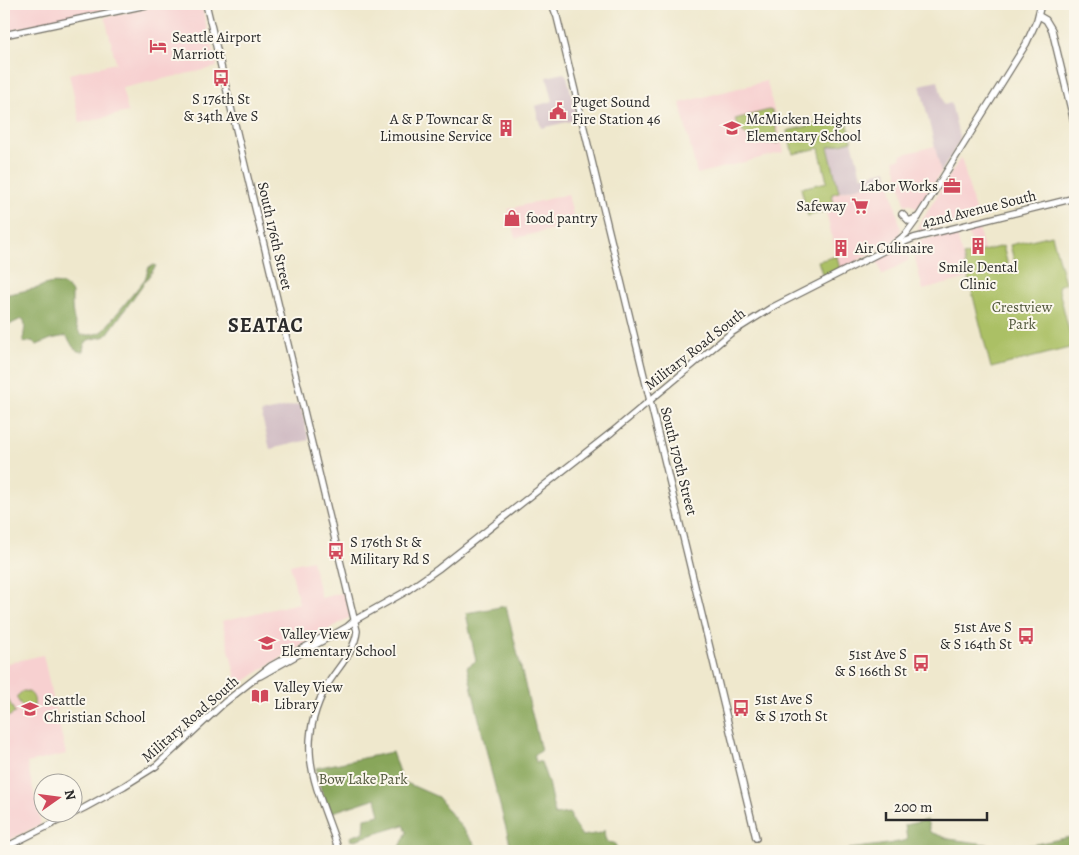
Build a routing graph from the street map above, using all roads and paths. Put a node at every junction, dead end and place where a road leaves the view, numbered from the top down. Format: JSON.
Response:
{"nodes":[{"id":1,"x":151,"y":4,"type":"edge"},
{"id":2,"x":206,"y":4,"type":"edge"},
{"id":3,"x":552,"y":4,"type":"edge"},
{"id":4,"x":1041,"y":4,"type":"edge"},
{"id":5,"x":1039,"y":16,"type":"junction"},
{"id":6,"x":4,"y":35,"type":"edge"},
{"id":7,"x":1075,"y":126,"type":"edge"},
{"id":8,"x":1075,"y":198,"type":"edge"},
{"id":9,"x":902,"y":214,"type":"dead end"},
{"id":10,"x":920,"y":216,"type":"junction"},
{"id":11,"x":915,"y":223,"type":"junction"},
{"id":12,"x":924,"y":236,"type":"junction"},
{"id":13,"x":891,"y":248,"type":"junction"},
{"id":14,"x":651,"y":400,"type":"junction"},
{"id":15,"x":355,"y":620,"type":"junction"},
{"id":16,"x":756,"y":838,"type":"dead end"},
{"id":17,"x":4,"y":848,"type":"edge"},
{"id":18,"x":339,"y":851,"type":"edge"}],
"edges":[{"from":1,"to":6,"type":"street"},
{"from":2,"to":15,"type":"street","name":"South 176th Street"},
{"from":3,"to":14,"type":"street","name":"South 170th Street"},
{"from":4,"to":5,"type":"street","name":"Military Road South"},
{"from":5,"to":7,"type":"street"},
{"from":5,"to":10,"type":"street","name":"Military Road South"},
{"from":8,"to":12,"type":"street","name":"42nd Avenue South"},
{"from":9,"to":10,"type":"street"},
{"from":10,"to":11,"type":"street","name":"Military Road South"},
{"from":11,"to":12,"type":"street"},
{"from":11,"to":13,"type":"street","name":"Military Road South"},
{"from":12,"to":13,"type":"street","name":"42nd Avenue South"},
{"from":13,"to":14,"type":"street","name":"Military Road South"},
{"from":14,"to":15,"type":"street","name":"Military Road South"},
{"from":14,"to":16,"type":"street","name":"South 170th Street"},
{"from":15,"to":17,"type":"street","name":"Military Road South"},
{"from":15,"to":18,"type":"street","name":"South 176th Street"}]}
